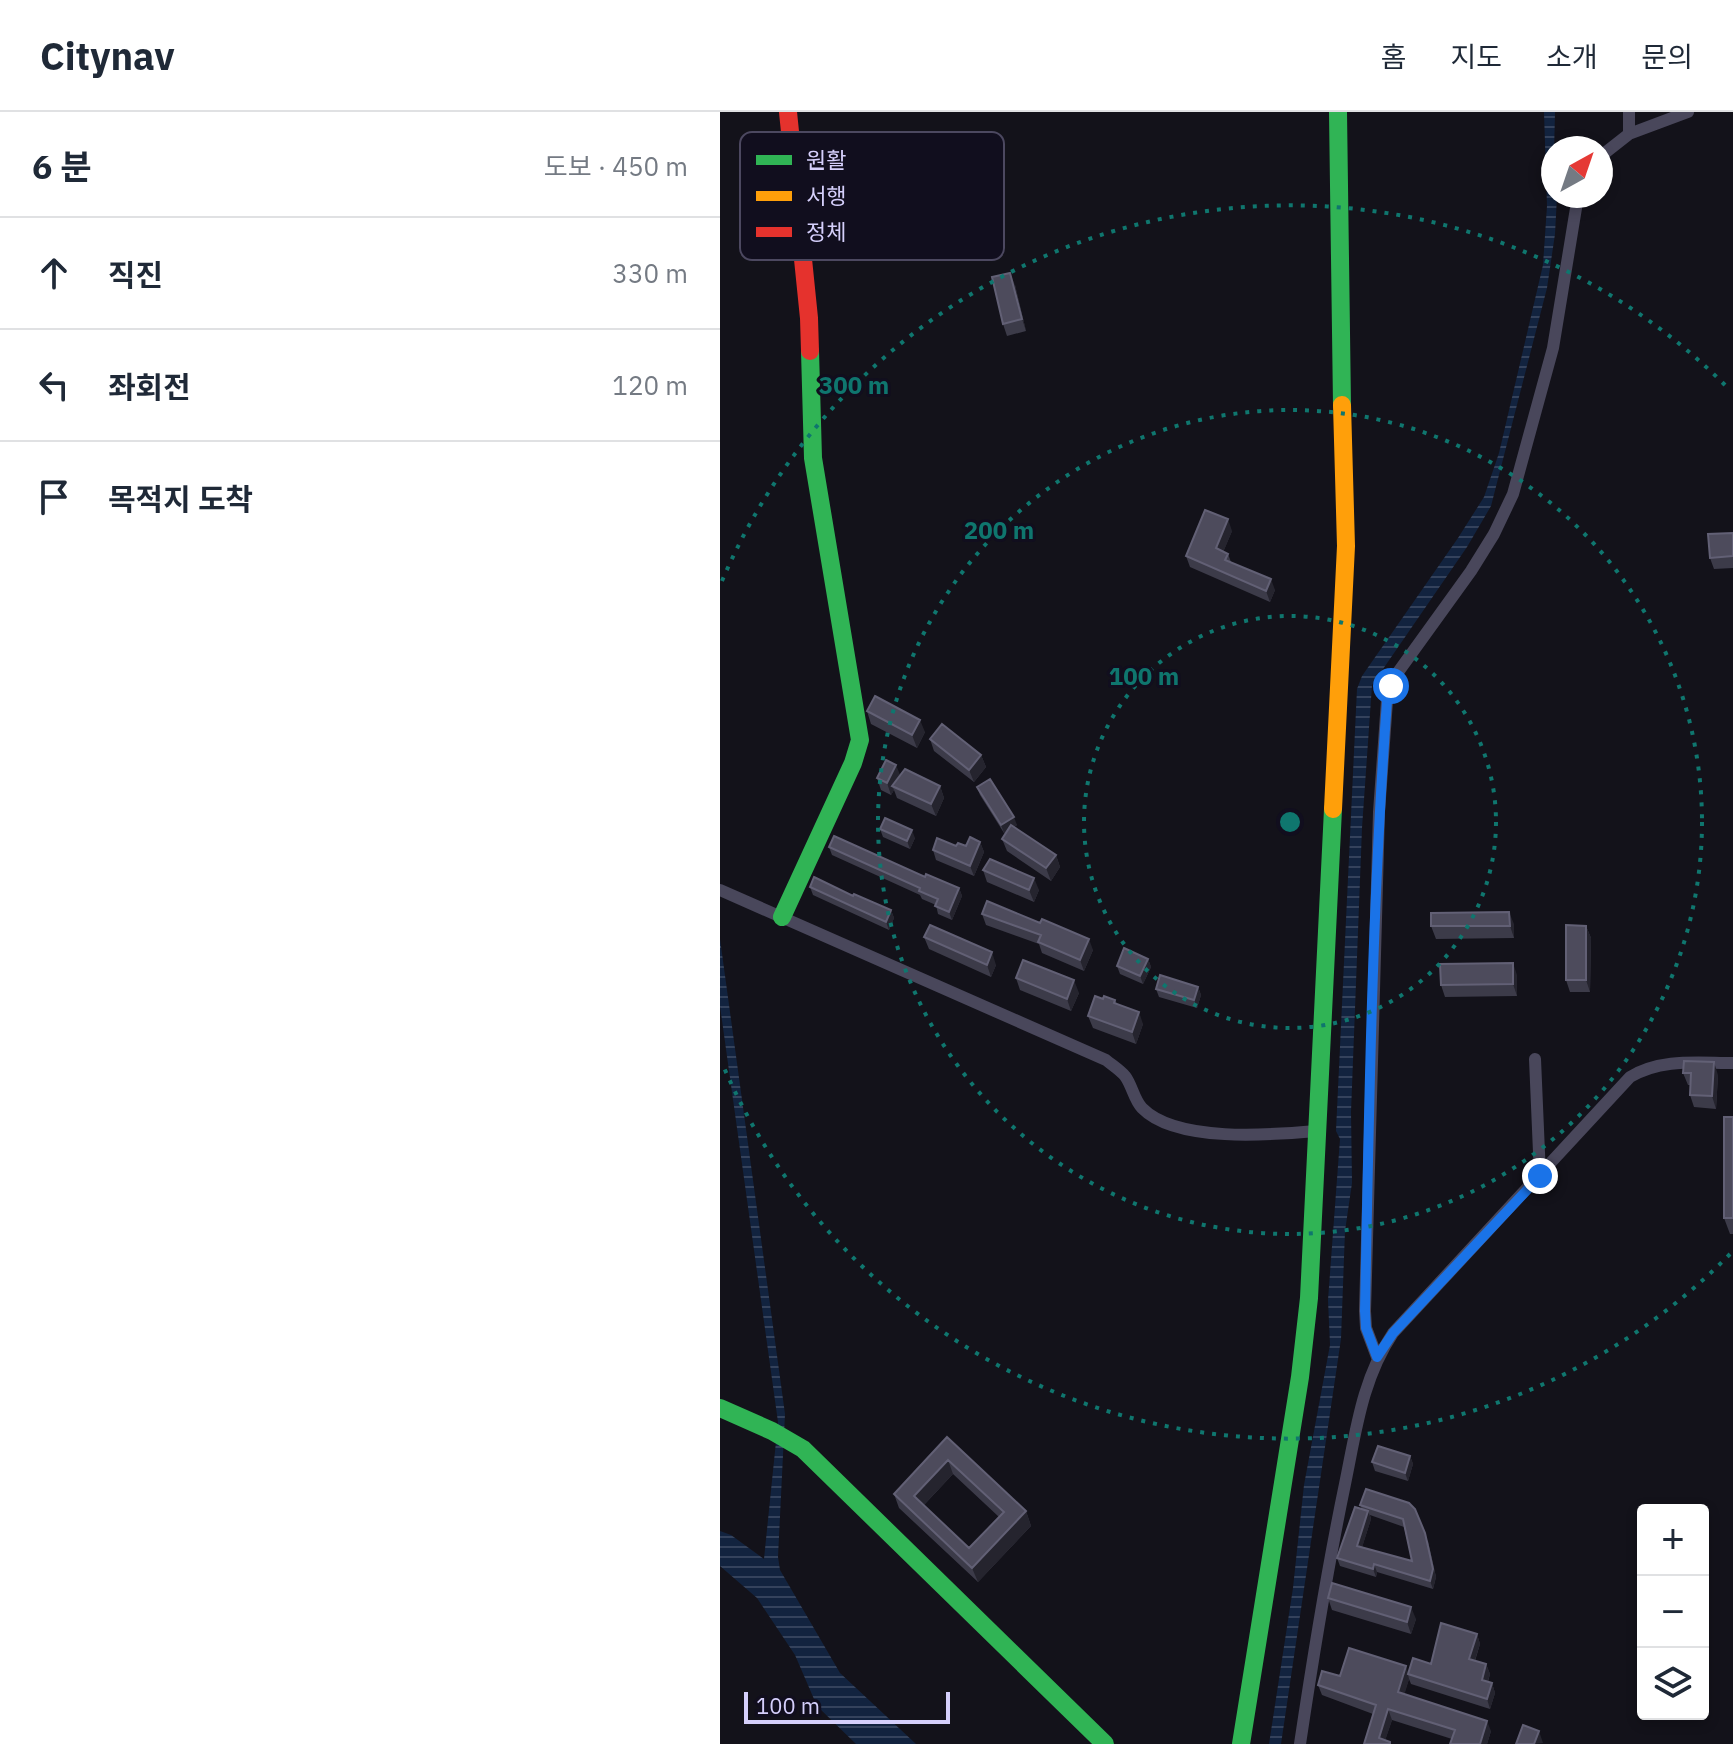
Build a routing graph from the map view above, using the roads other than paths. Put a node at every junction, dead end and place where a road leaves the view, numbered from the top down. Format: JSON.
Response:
{"nodes":[{"id":1,"x":788,"y":112,"type":"edge"},
{"id":2,"x":1338,"y":112,"type":"edge"},
{"id":3,"x":1629,"y":112,"type":"edge"},
{"id":4,"x":1688,"y":112,"type":"edge"},
{"id":5,"x":790,"y":132,"type":"edge"},
{"id":6,"x":1629,"y":134,"type":"junction"},
{"id":7,"x":1613,"y":147,"type":"edge"},
{"id":8,"x":1576,"y":208,"type":"edge"},
{"id":9,"x":803,"y":260,"type":"edge"},
{"id":10,"x":721,"y":890,"type":"edge"},
{"id":11,"x":782,"y":917,"type":"junction"},
{"id":12,"x":1535,"y":1059,"type":"dead end"},
{"id":13,"x":1733,"y":1063,"type":"edge"},
{"id":14,"x":1316,"y":1131,"type":"junction"},
{"id":15,"x":1540,"y":1176,"type":"junction"},
{"id":16,"x":1377,"y":1357,"type":"junction"},
{"id":17,"x":720,"y":1408,"type":"edge"},
{"id":18,"x":1105,"y":1744,"type":"edge"},
{"id":19,"x":1241,"y":1744,"type":"edge"},
{"id":20,"x":1300,"y":1744,"type":"edge"}],
"edges":[{"from":1,"to":5,"type":"street"},
{"from":2,"to":14,"type":"street"},
{"from":3,"to":6,"type":"street"},
{"from":4,"to":6,"type":"street"},
{"from":6,"to":7,"type":"street"},
{"from":8,"to":16,"type":"street"},
{"from":9,"to":11,"type":"street"},
{"from":10,"to":11,"type":"street"},
{"from":11,"to":14,"type":"street"},
{"from":12,"to":15,"type":"street"},
{"from":13,"to":15,"type":"street"},
{"from":14,"to":19,"type":"street"},
{"from":15,"to":16,"type":"street"},
{"from":16,"to":20,"type":"street"},
{"from":17,"to":18,"type":"street"}]}
